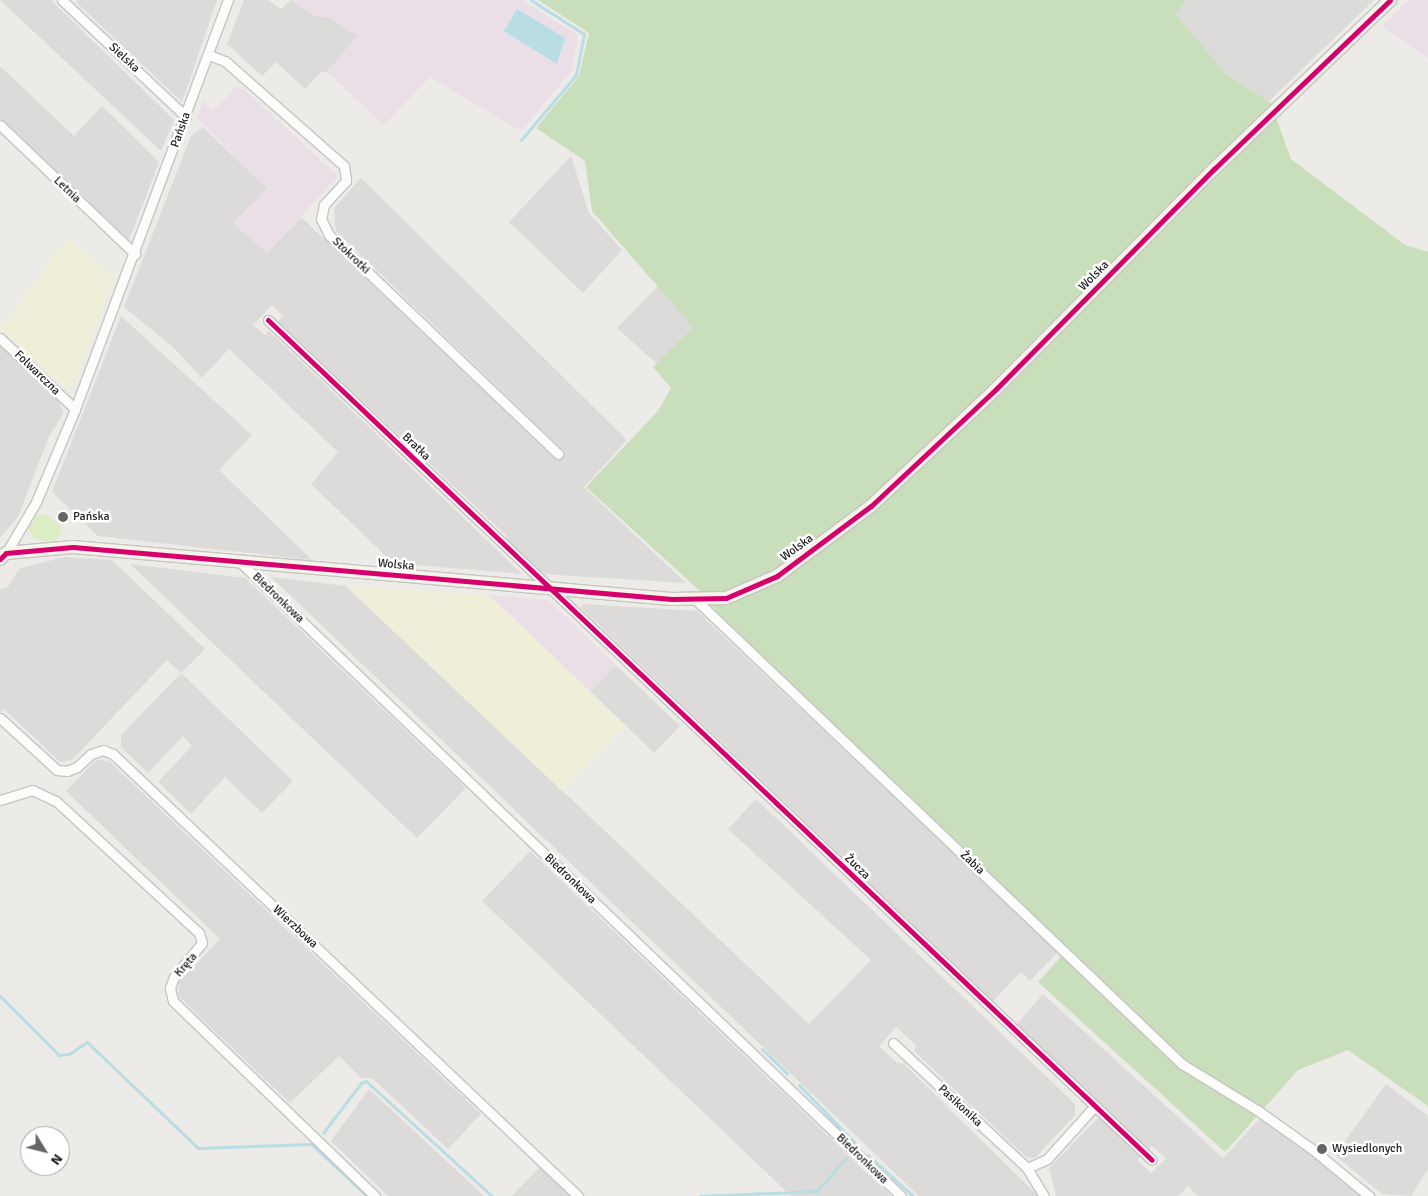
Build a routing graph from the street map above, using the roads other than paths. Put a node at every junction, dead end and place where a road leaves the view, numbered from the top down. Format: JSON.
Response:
{"nodes":[{"id":1,"x":62,"y":0,"type":"edge"},
{"id":2,"x":228,"y":0,"type":"edge"},
{"id":3,"x":1390,"y":0,"type":"edge"},
{"id":4,"x":209,"y":55,"type":"junction"},
{"id":5,"x":186,"y":117,"type":"junction"},
{"id":6,"x":0,"y":125,"type":"edge"},
{"id":7,"x":135,"y":254,"type":"junction"},
{"id":8,"x":268,"y":320,"type":"dead end"},
{"id":9,"x":0,"y":338,"type":"edge"},
{"id":10,"x":75,"y":409,"type":"junction"},
{"id":11,"x":558,"y":454,"type":"dead end"},
{"id":12,"x":3,"y":556,"type":"edge"},
{"id":13,"x":239,"y":561,"type":"junction"},
{"id":14,"x":550,"y":588,"type":"junction"},
{"id":15,"x":695,"y":599,"type":"junction"},
{"id":16,"x":0,"y":718,"type":"edge"},
{"id":17,"x":0,"y":800,"type":"edge"},
{"id":18,"x":893,"y":1043,"type":"dead end"},
{"id":19,"x":1094,"y":1107,"type":"junction"},
{"id":20,"x":1152,"y":1160,"type":"dead end"},
{"id":21,"x":1027,"y":1168,"type":"junction"},
{"id":22,"x":375,"y":1196,"type":"edge"},
{"id":23,"x":578,"y":1196,"type":"edge"},
{"id":24,"x":901,"y":1196,"type":"edge"},
{"id":25,"x":1044,"y":1196,"type":"edge"},
{"id":26,"x":1369,"y":1196,"type":"edge"}],
"edges":[{"from":1,"to":5,"type":"street","name":"Sielska"},
{"from":2,"to":4,"type":"street","name":"Pańska"},
{"from":3,"to":15,"type":"street","name":"Wolska"},
{"from":4,"to":5,"type":"street","name":"Pańska"},
{"from":4,"to":11,"type":"street","name":"Stokrotki"},
{"from":5,"to":7,"type":"street","name":"Pańska"},
{"from":6,"to":7,"type":"street","name":"Letnia"},
{"from":7,"to":10,"type":"street","name":"Pańska"},
{"from":8,"to":14,"type":"street","name":"Bratka"},
{"from":9,"to":10,"type":"street","name":"Folwarczna"},
{"from":10,"to":12,"type":"street","name":"Pańska"},
{"from":12,"to":13,"type":"street","name":"Wolska"},
{"from":13,"to":14,"type":"street","name":"Wolska"},
{"from":13,"to":24,"type":"street","name":"Biedronkowa"},
{"from":14,"to":15,"type":"street","name":"Wolska"},
{"from":14,"to":19,"type":"street","name":"Żucza"},
{"from":15,"to":26,"type":"street","name":"Żabia"},
{"from":16,"to":23,"type":"street","name":"Wierzbowa"},
{"from":17,"to":22,"type":"street","name":"Kręta"},
{"from":18,"to":21,"type":"street","name":"Pasikonika"},
{"from":19,"to":20,"type":"street","name":"Żucza"},
{"from":19,"to":21,"type":"street"},
{"from":21,"to":25,"type":"street","name":"Pasikonika"}]}
